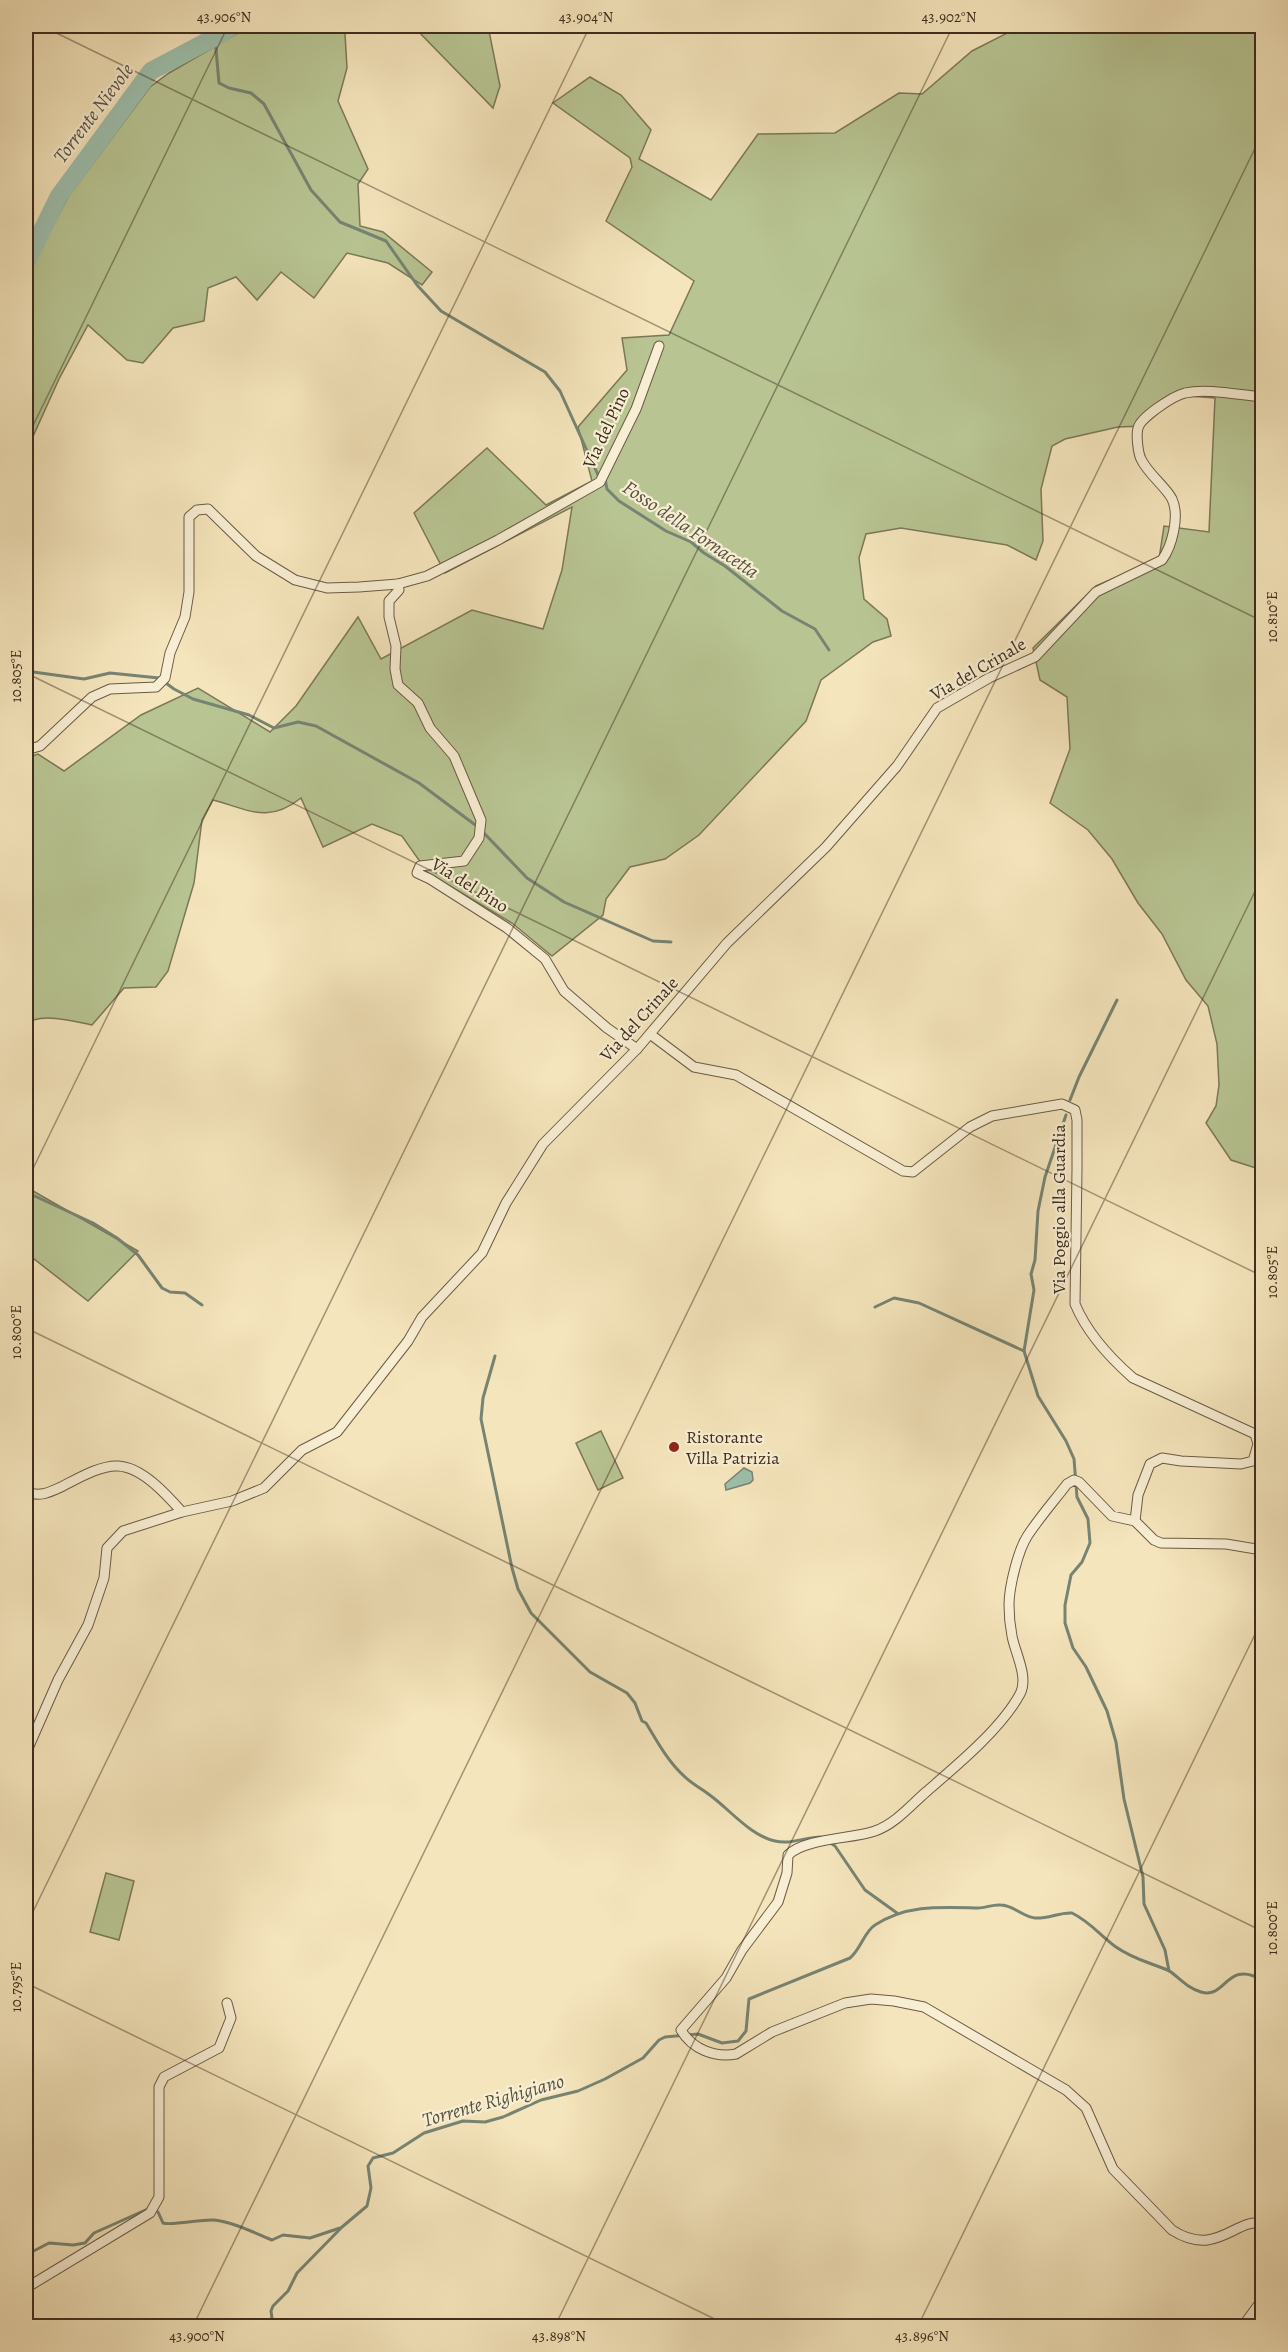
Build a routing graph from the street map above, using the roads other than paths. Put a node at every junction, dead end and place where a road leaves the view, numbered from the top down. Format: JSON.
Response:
{"nodes":[{"id":1,"x":659,"y":346,"type":"dead end"},
{"id":2,"x":1263,"y":396,"type":"edge"},
{"id":3,"x":398,"y":584,"type":"junction"},
{"id":4,"x":26,"y":750,"type":"edge"},
{"id":5,"x":650,"y":1034,"type":"junction"},
{"id":6,"x":637,"y":1049,"type":"junction"},
{"id":7,"x":26,"y":1492,"type":"edge"},
{"id":8,"x":182,"y":1512,"type":"junction"},
{"id":9,"x":1135,"y":1521,"type":"junction"},
{"id":10,"x":1263,"y":1550,"type":"edge"},
{"id":11,"x":26,"y":1753,"type":"edge"},
{"id":12,"x":228,"y":2003,"type":"dead end"},
{"id":13,"x":1263,"y":2224,"type":"edge"},
{"id":14,"x":26,"y":2288,"type":"edge"},
{"id":15,"x":1263,"y":2300,"type":"edge"},
{"id":16,"x":1243,"y":2326,"type":"edge"}],
"edges":[{"from":1,"to":3,"type":"street","name":"Via del Pino"},
{"from":2,"to":5,"type":"street","name":"Via del Crinale"},
{"from":3,"to":4,"type":"street","name":"Via del Pino"},
{"from":3,"to":6,"type":"street","name":"Via del Pino"},
{"from":5,"to":6,"type":"street","name":"Via del Crinale"},
{"from":5,"to":9,"type":"street","name":"Via Poggio alla Guardia"},
{"from":6,"to":8,"type":"street","name":"Via del Crinale"},
{"from":7,"to":8,"type":"street"},
{"from":8,"to":11,"type":"street","name":"Via del Crinale"},
{"from":9,"to":10,"type":"street"},
{"from":9,"to":13,"type":"street"},
{"from":12,"to":14,"type":"street"},
{"from":15,"to":16,"type":"street"}]}
